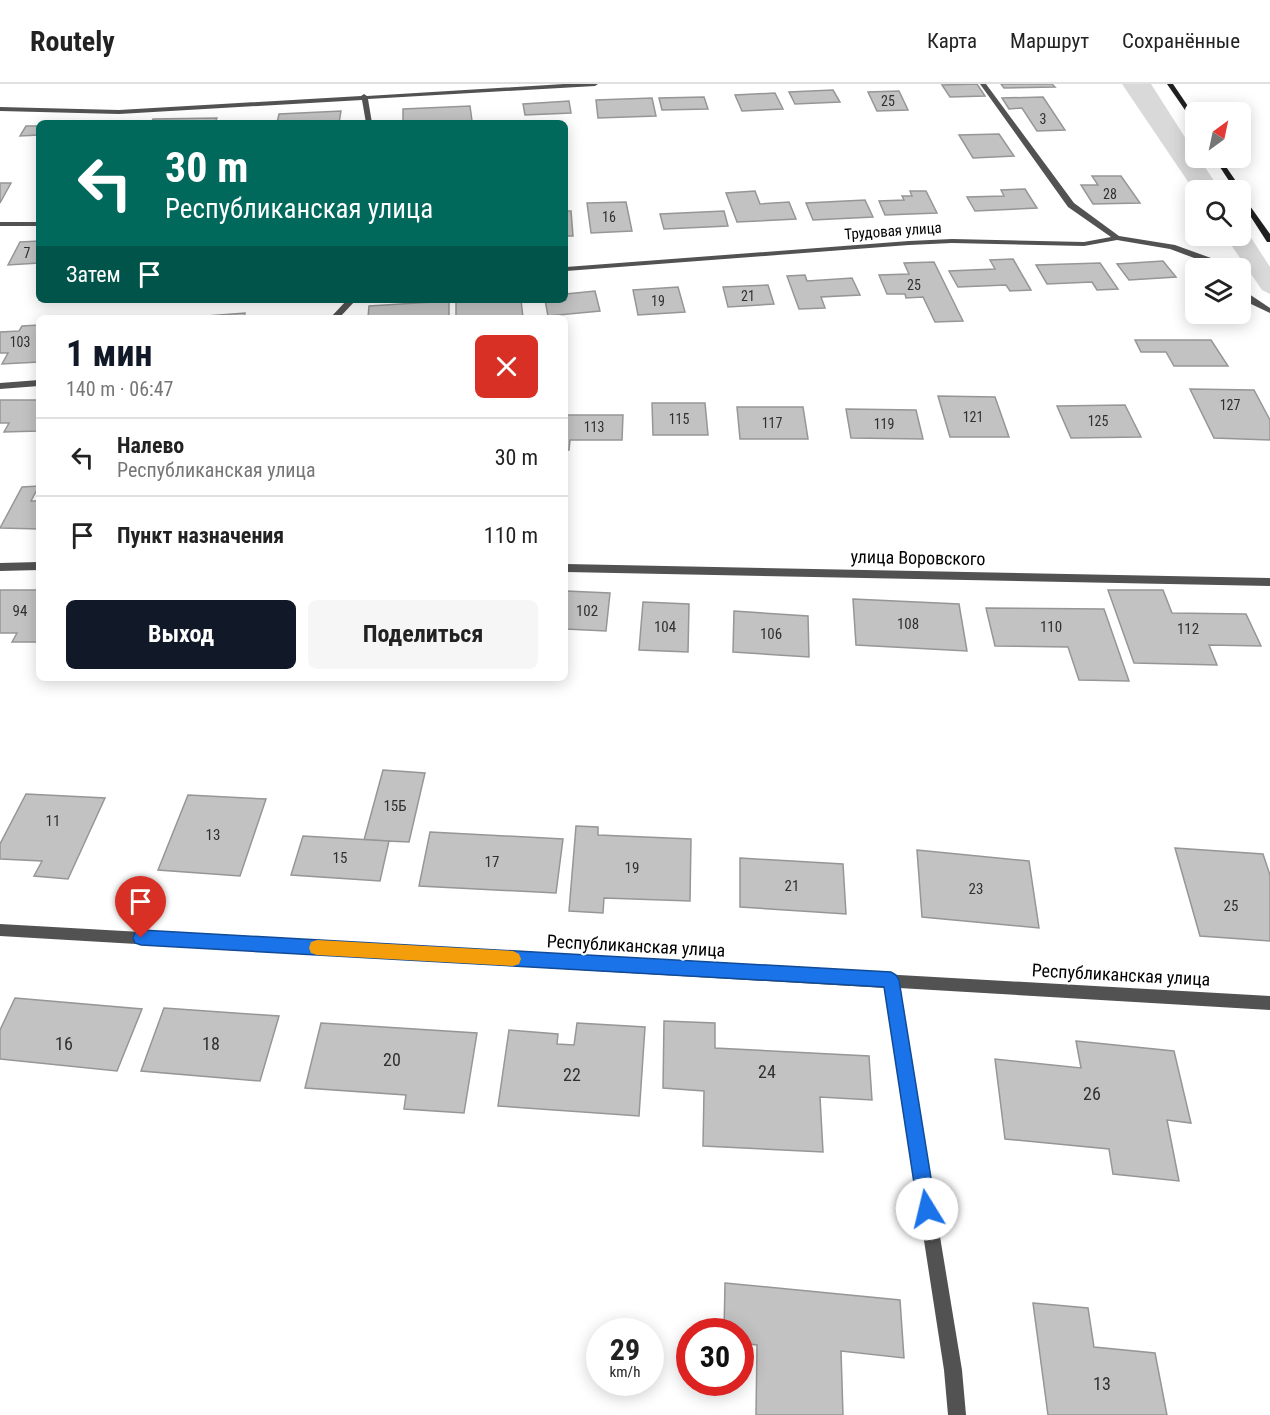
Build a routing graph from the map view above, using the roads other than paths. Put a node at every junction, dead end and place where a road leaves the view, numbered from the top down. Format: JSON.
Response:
{"nodes":[{"id":1,"x":596,"y":84,"type":"edge"},
{"id":2,"x":983,"y":84,"type":"edge"},
{"id":3,"x":1170,"y":84,"type":"edge"},
{"id":4,"x":364,"y":96,"type":"junction"},
{"id":5,"x":1185,"y":107,"type":"edge"},
{"id":6,"x":0,"y":109,"type":"edge"},
{"id":7,"x":368,"y":120,"type":"edge"},
{"id":8,"x":1251,"y":211,"type":"edge"},
{"id":9,"x":0,"y":224,"type":"edge"},
{"id":10,"x":36,"y":224,"type":"edge"},
{"id":11,"x":1117,"y":238,"type":"junction"},
{"id":12,"x":1270,"y":240,"type":"edge"},
{"id":13,"x":1203,"y":258,"type":"edge"},
{"id":14,"x":568,"y":269,"type":"edge"},
{"id":15,"x":1251,"y":299,"type":"edge"},
{"id":16,"x":349,"y":303,"type":"edge"},
{"id":17,"x":1270,"y":311,"type":"edge"},
{"id":18,"x":337,"y":315,"type":"edge"},
{"id":19,"x":36,"y":383,"type":"edge"},
{"id":20,"x":0,"y":386,"type":"edge"},
{"id":21,"x":36,"y":566,"type":"edge"},
{"id":22,"x":0,"y":567,"type":"edge"},
{"id":23,"x":568,"y":568,"type":"edge"},
{"id":24,"x":1270,"y":582,"type":"edge"},
{"id":25,"x":0,"y":930,"type":"edge"},
{"id":26,"x":891,"y":980,"type":"junction"},
{"id":27,"x":1270,"y":1003,"type":"edge"},
{"id":28,"x":957,"y":1415,"type":"edge"}],
"edges":[{"from":1,"to":4,"type":"street"},
{"from":2,"to":11,"type":"street"},
{"from":3,"to":5,"type":"main road"},
{"from":4,"to":6,"type":"street"},
{"from":4,"to":7,"type":"street"},
{"from":8,"to":12,"type":"main road"},
{"from":9,"to":10,"type":"street"},
{"from":11,"to":13,"type":"street","name":"Трудовая улица"},
{"from":11,"to":14,"type":"street","name":"Трудовая улица"},
{"from":15,"to":17,"type":"street"},
{"from":16,"to":18,"type":"street"},
{"from":19,"to":20,"type":"street"},
{"from":21,"to":22,"type":"street"},
{"from":23,"to":24,"type":"street","name":"улица Воровского"},
{"from":25,"to":26,"type":"street","name":"Республиканская улица"},
{"from":26,"to":27,"type":"street","name":"Республиканская улица"},
{"from":26,"to":28,"type":"street"}]}
